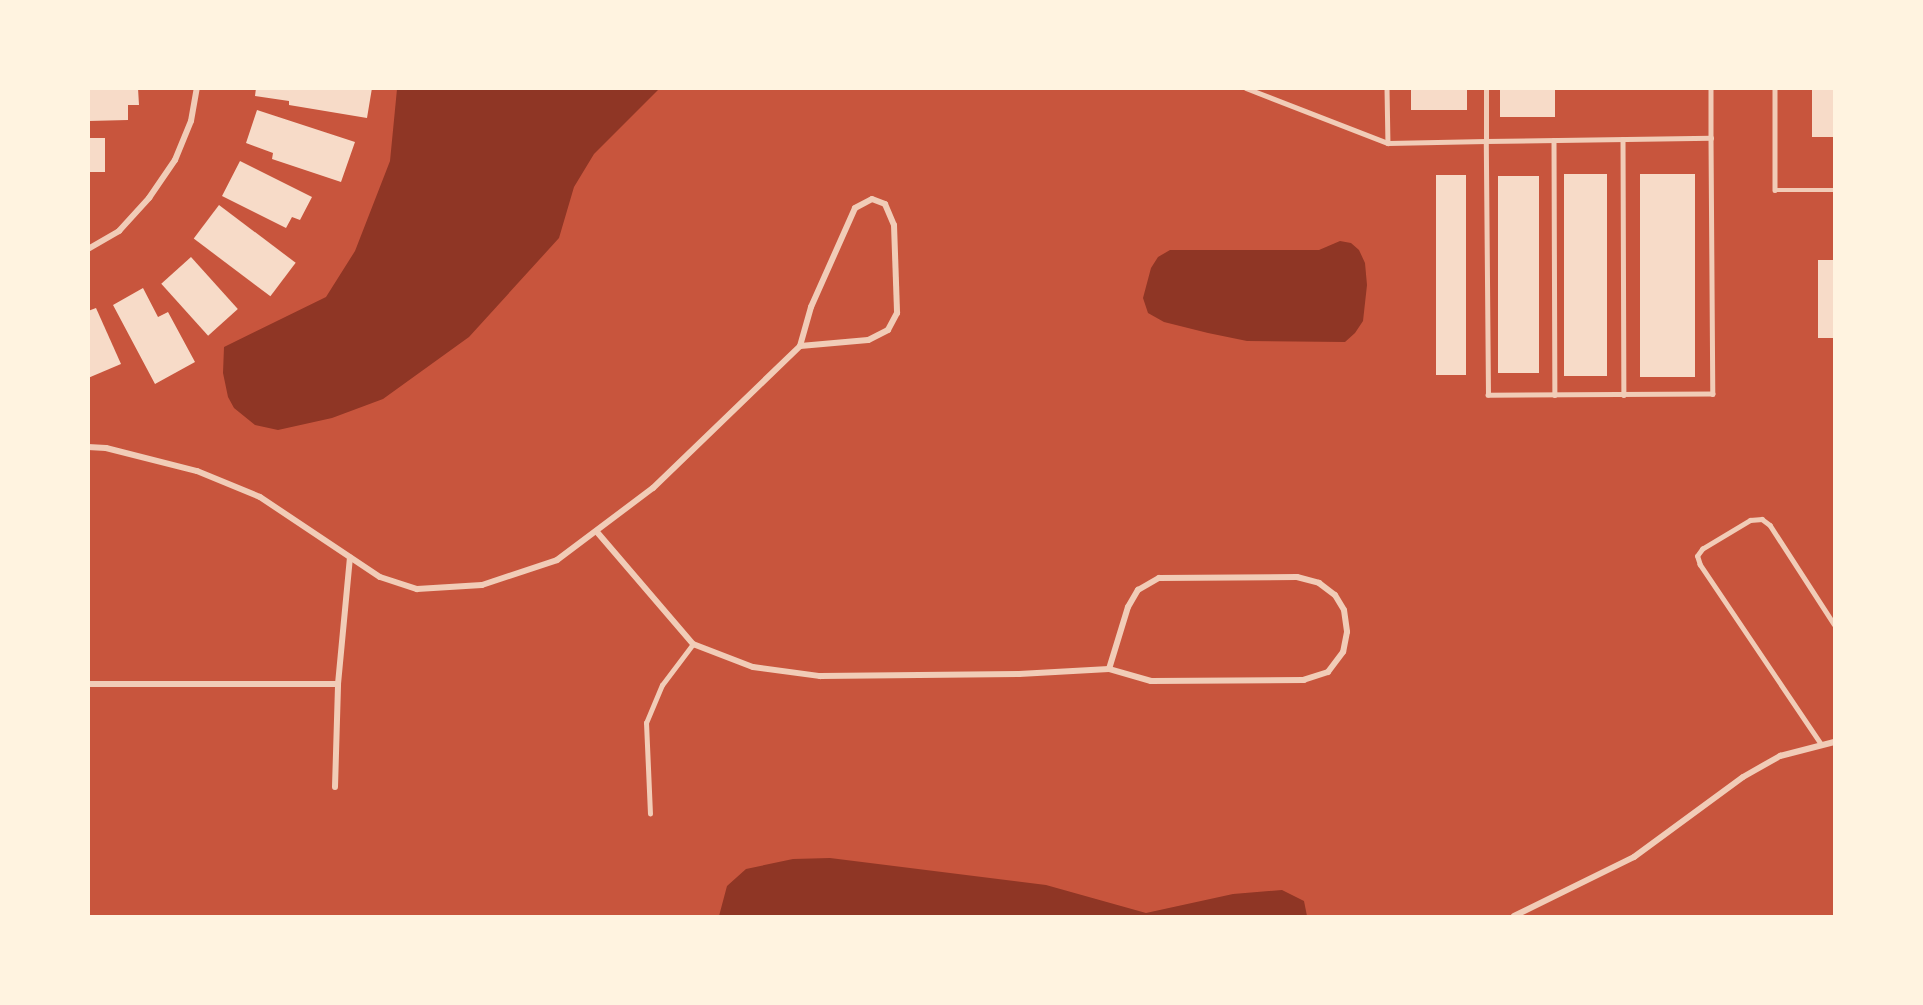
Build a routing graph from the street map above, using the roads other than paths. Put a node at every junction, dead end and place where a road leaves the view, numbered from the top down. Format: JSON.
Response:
{"nodes":[{"id":1,"x":197,"y":88,"type":"edge"},
{"id":2,"x":1246,"y":88,"type":"edge"},
{"id":3,"x":1387,"y":88,"type":"edge"},
{"id":4,"x":1486,"y":88,"type":"edge"},
{"id":5,"x":1710,"y":88,"type":"edge"},
{"id":6,"x":1775,"y":88,"type":"edge"},
{"id":7,"x":1711,"y":138,"type":"junction"},
{"id":8,"x":1623,"y":139,"type":"junction"},
{"id":9,"x":1554,"y":140,"type":"junction"},
{"id":10,"x":1486,"y":141,"type":"junction"},
{"id":11,"x":1388,"y":142,"type":"junction"},
{"id":12,"x":1834,"y":190,"type":"edge"},
{"id":13,"x":88,"y":249,"type":"edge"},
{"id":14,"x":800,"y":346,"type":"junction"},
{"id":15,"x":1555,"y":395,"type":"junction"},
{"id":16,"x":1624,"y":395,"type":"junction"},
{"id":17,"x":88,"y":447,"type":"edge"},
{"id":18,"x":597,"y":532,"type":"junction"},
{"id":19,"x":350,"y":558,"type":"junction"},
{"id":20,"x":1834,"y":624,"type":"edge"},
{"id":21,"x":693,"y":644,"type":"junction"},
{"id":22,"x":1109,"y":669,"type":"junction"},
{"id":23,"x":88,"y":684,"type":"edge"},
{"id":24,"x":338,"y":684,"type":"junction"},
{"id":25,"x":1834,"y":742,"type":"edge"},
{"id":26,"x":1820,"y":743,"type":"junction"},
{"id":27,"x":335,"y":787,"type":"dead end"},
{"id":28,"x":650,"y":814,"type":"dead end"},
{"id":29,"x":1514,"y":916,"type":"edge"}],
"edges":[{"from":1,"to":13,"type":"street"},
{"from":2,"to":11,"type":"lane"},
{"from":3,"to":11,"type":"lane"},
{"from":4,"to":10,"type":"lane"},
{"from":5,"to":7,"type":"lane"},
{"from":6,"to":12,"type":"lane"},
{"from":7,"to":8,"type":"lane"},
{"from":7,"to":16,"type":"lane"},
{"from":8,"to":9,"type":"lane"},
{"from":8,"to":16,"type":"lane"},
{"from":9,"to":10,"type":"lane"},
{"from":9,"to":15,"type":"lane"},
{"from":10,"to":11,"type":"lane"},
{"from":10,"to":15,"type":"lane"},
{"from":14,"to":14,"type":"street"},
{"from":14,"to":18,"type":"street"},
{"from":15,"to":16,"type":"lane"},
{"from":17,"to":19,"type":"street"},
{"from":18,"to":19,"type":"street"},
{"from":18,"to":21,"type":"street"},
{"from":19,"to":24,"type":"street"},
{"from":20,"to":26,"type":"lane"},
{"from":21,"to":22,"type":"street"},
{"from":21,"to":28,"type":"lane"},
{"from":22,"to":22,"type":"street"},
{"from":23,"to":24,"type":"street"},
{"from":24,"to":27,"type":"street"},
{"from":25,"to":26,"type":"street"},
{"from":26,"to":29,"type":"street"}]}
